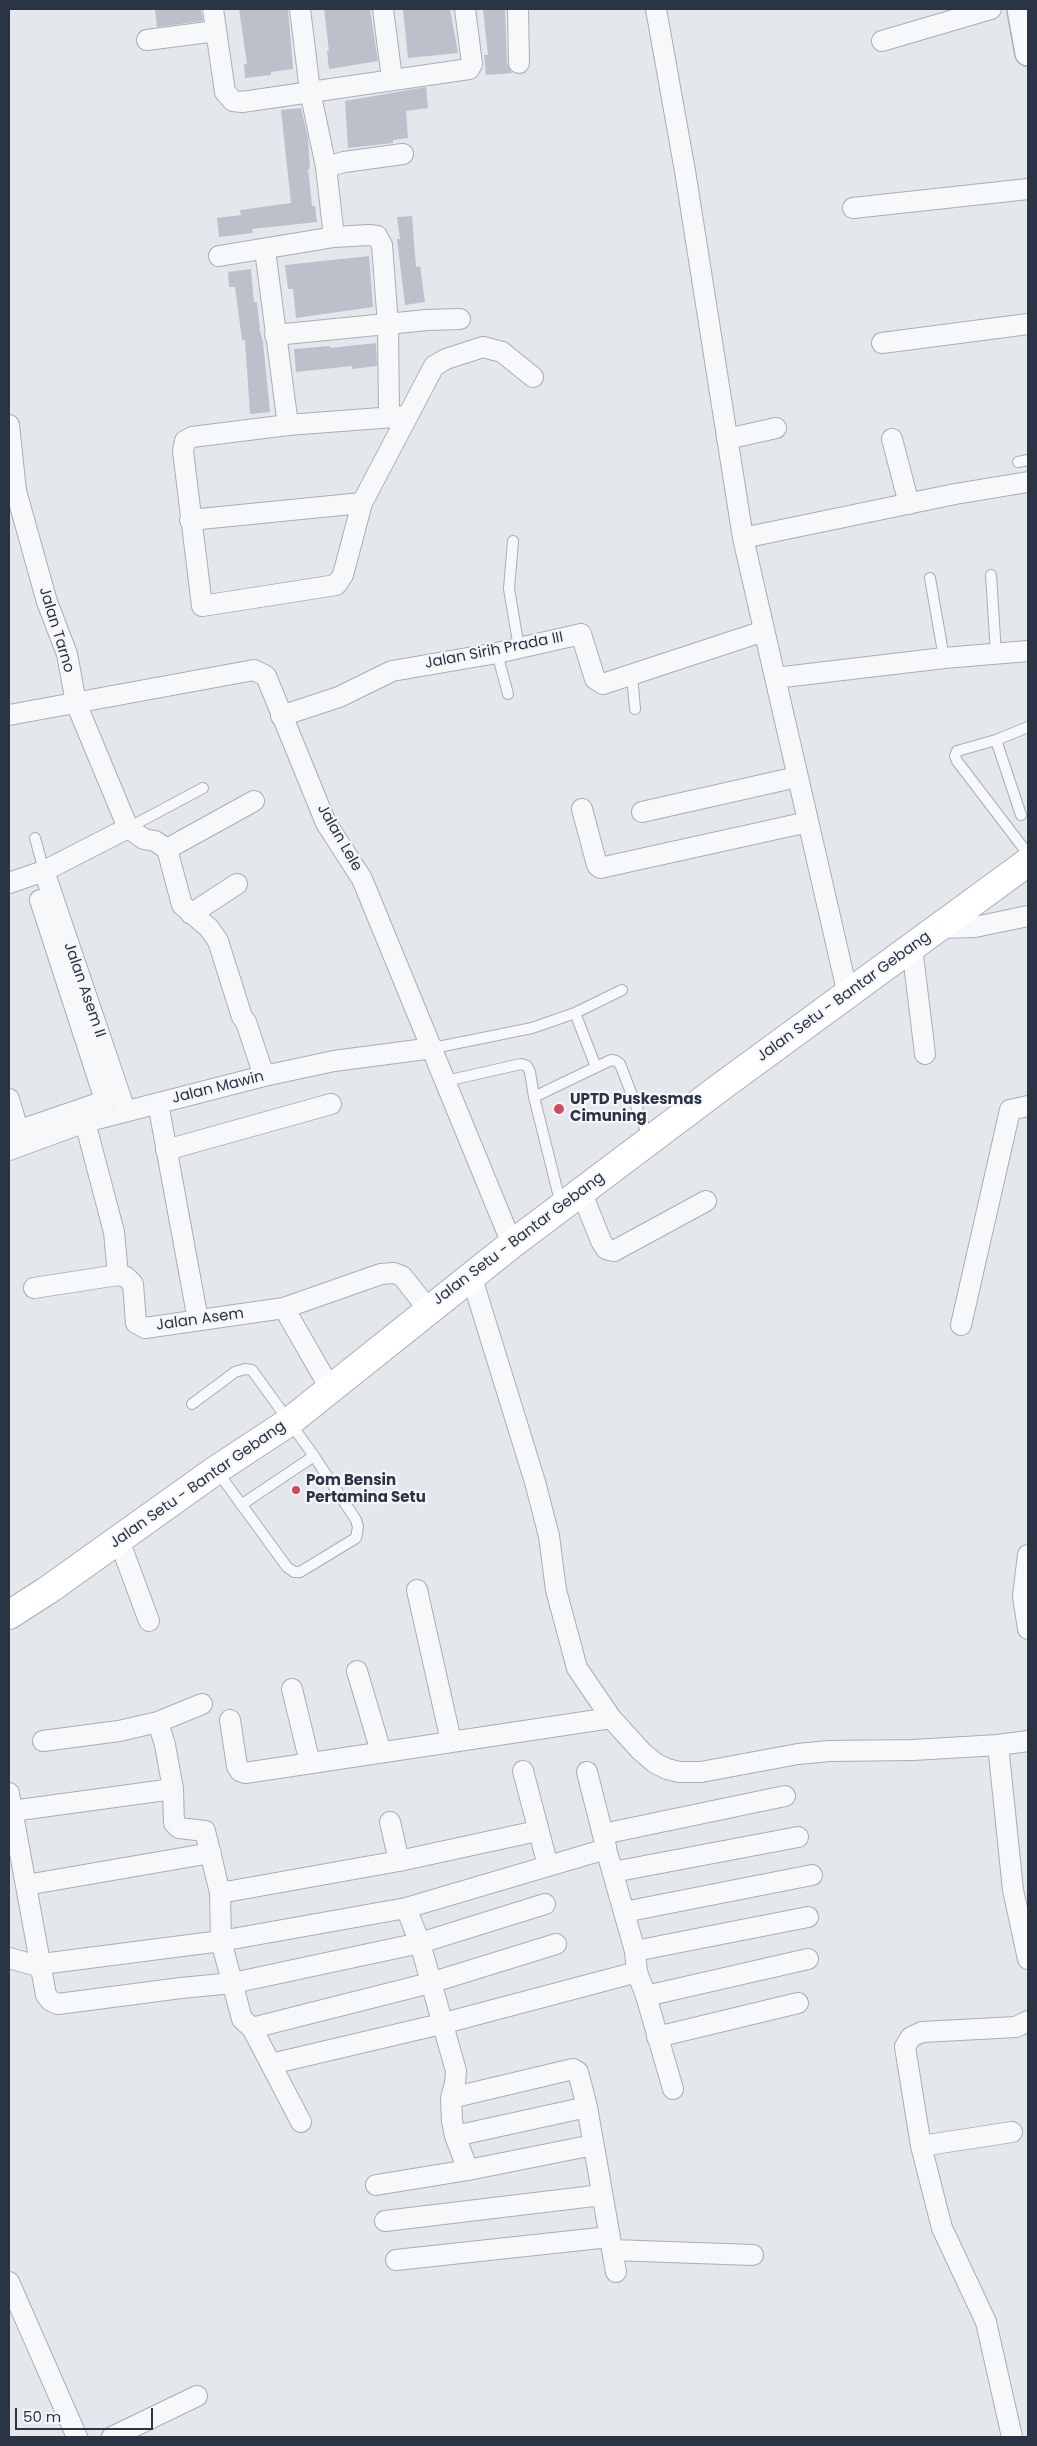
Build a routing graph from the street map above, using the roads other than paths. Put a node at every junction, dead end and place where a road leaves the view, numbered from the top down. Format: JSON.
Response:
{"nodes":[{"id":1,"x":213,"y":9,"type":"edge"},
{"id":2,"x":300,"y":9,"type":"edge"},
{"id":3,"x":383,"y":9,"type":"edge"},
{"id":4,"x":465,"y":9,"type":"edge"},
{"id":5,"x":518,"y":9,"type":"edge"},
{"id":6,"x":656,"y":9,"type":"edge"},
{"id":7,"x":991,"y":9,"type":"edge"},
{"id":8,"x":1020,"y":9,"type":"edge"},
{"id":9,"x":216,"y":31,"type":"junction"},
{"id":10,"x":147,"y":40,"type":"dead end"},
{"id":11,"x":882,"y":41,"type":"dead end"},
{"id":12,"x":1028,"y":53,"type":"edge"},
{"id":13,"x":519,"y":63,"type":"dead end"},
{"id":14,"x":392,"y":80,"type":"junction"},
{"id":15,"x":310,"y":91,"type":"junction"},
{"id":16,"x":403,"y":154,"type":"dead end"},
{"id":17,"x":326,"y":168,"type":"junction"},
{"id":18,"x":1028,"y":189,"type":"edge"},
{"id":19,"x":853,"y":208,"type":"dead end"},
{"id":20,"x":334,"y":238,"type":"junction"},
{"id":21,"x":264,"y":250,"type":"junction"},
{"id":22,"x":219,"y":256,"type":"dead end"},
{"id":23,"x":460,"y":319,"type":"dead end"},
{"id":24,"x":1028,"y":324,"type":"edge"},
{"id":25,"x":388,"y":325,"type":"junction"},
{"id":26,"x":276,"y":335,"type":"junction"},
{"id":27,"x":882,"y":343,"type":"dead end"},
{"id":28,"x":533,"y":377,"type":"dead end"},
{"id":29,"x":398,"y":416,"type":"junction"},
{"id":30,"x":288,"y":425,"type":"junction"},
{"id":31,"x":776,"y":428,"type":"dead end"},
{"id":32,"x":9,"y":435,"type":"edge"},
{"id":33,"x":892,"y":439,"type":"dead end"},
{"id":34,"x":727,"y":440,"type":"junction"},
{"id":35,"x":1028,"y":482,"type":"edge"},
{"id":36,"x":362,"y":503,"type":"junction"},
{"id":37,"x":909,"y":504,"type":"junction"},
{"id":38,"x":190,"y":520,"type":"junction"},
{"id":39,"x":743,"y":538,"type":"junction"},
{"id":40,"x":513,"y":540,"type":"dead end"},
{"id":41,"x":991,"y":575,"type":"dead end"},
{"id":42,"x":930,"y":578,"type":"dead end"},
{"id":43,"x":764,"y":631,"type":"junction"},
{"id":44,"x":519,"y":648,"type":"junction"},
{"id":45,"x":1028,"y":651,"type":"edge"},
{"id":46,"x":497,"y":652,"type":"junction"},
{"id":47,"x":996,"y":654,"type":"junction"},
{"id":48,"x":944,"y":658,"type":"junction"},
{"id":49,"x":632,"y":675,"type":"junction"},
{"id":50,"x":775,"y":678,"type":"junction"},
{"id":51,"x":508,"y":694,"type":"dead end"},
{"id":52,"x":76,"y":702,"type":"junction"},
{"id":53,"x":635,"y":709,"type":"dead end"},
{"id":54,"x":9,"y":715,"type":"edge"},
{"id":55,"x":280,"y":716,"type":"junction"},
{"id":56,"x":1028,"y":727,"type":"edge"},
{"id":57,"x":996,"y":740,"type":"junction"},
{"id":58,"x":797,"y":777,"type":"junction"},
{"id":59,"x":203,"y":788,"type":"dead end"},
{"id":60,"x":254,"y":802,"type":"dead end"},
{"id":61,"x":582,"y":809,"type":"dead end"},
{"id":62,"x":642,"y":812,"type":"dead end"},
{"id":63,"x":1020,"y":815,"type":"dead end"},
{"id":64,"x":808,"y":822,"type":"junction"},
{"id":65,"x":128,"y":828,"type":"junction"},
{"id":66,"x":35,"y":838,"type":"dead end"},
{"id":67,"x":168,"y":849,"type":"junction"},
{"id":68,"x":1028,"y":854,"type":"edge"},
{"id":69,"x":1028,"y":862,"type":"edge"},
{"id":70,"x":44,"y":871,"type":"junction"},
{"id":71,"x":9,"y":883,"type":"edge"},
{"id":72,"x":237,"y":884,"type":"dead end"},
{"id":73,"x":40,"y":900,"type":"dead end"},
{"id":74,"x":191,"y":914,"type":"junction"},
{"id":75,"x":1028,"y":916,"type":"edge"},
{"id":76,"x":939,"y":928,"type":"junction"},
{"id":77,"x":912,"y":947,"type":"junction"},
{"id":78,"x":622,"y":990,"type":"dead end"},
{"id":79,"x":848,"y":995,"type":"junction"},
{"id":80,"x":575,"y":1013,"type":"junction"},
{"id":81,"x":433,"y":1048,"type":"junction"},
{"id":82,"x":925,"y":1054,"type":"dead end"},
{"id":83,"x":596,"y":1067,"type":"junction"},
{"id":84,"x":264,"y":1076,"type":"junction"},
{"id":85,"x":446,"y":1081,"type":"junction"},
{"id":86,"x":534,"y":1097,"type":"junction"},
{"id":87,"x":9,"y":1099,"type":"edge"},
{"id":88,"x":158,"y":1103,"type":"junction"},
{"id":89,"x":331,"y":1104,"type":"dead end"},
{"id":90,"x":1028,"y":1106,"type":"edge"},
{"id":91,"x":125,"y":1110,"type":"junction"},
{"id":92,"x":85,"y":1122,"type":"junction"},
{"id":93,"x":13,"y":1132,"type":"edge"},
{"id":94,"x":649,"y":1140,"type":"junction"},
{"id":95,"x":9,"y":1150,"type":"edge"},
{"id":96,"x":166,"y":1150,"type":"junction"},
{"id":97,"x":571,"y":1199,"type":"junction"},
{"id":98,"x":706,"y":1201,"type":"dead end"},
{"id":99,"x":512,"y":1244,"type":"junction"},
{"id":100,"x":118,"y":1275,"type":"junction"},
{"id":101,"x":471,"y":1275,"type":"junction"},
{"id":102,"x":34,"y":1288,"type":"dead end"},
{"id":103,"x":284,"y":1308,"type":"junction"},
{"id":104,"x":428,"y":1309,"type":"junction"},
{"id":105,"x":198,"y":1320,"type":"junction"},
{"id":106,"x":961,"y":1325,"type":"dead end"},
{"id":107,"x":330,"y":1390,"type":"junction"},
{"id":108,"x":192,"y":1404,"type":"dead end"},
{"id":109,"x":289,"y":1422,"type":"junction"},
{"id":110,"x":314,"y":1456,"type":"junction"},
{"id":111,"x":216,"y":1470,"type":"junction"},
{"id":112,"x":241,"y":1505,"type":"junction"},
{"id":113,"x":119,"y":1540,"type":"junction"},
{"id":114,"x":1028,"y":1555,"type":"edge"},
{"id":115,"x":417,"y":1590,"type":"dead end"},
{"id":116,"x":9,"y":1615,"type":"edge"},
{"id":117,"x":148,"y":1621,"type":"dead end"},
{"id":118,"x":1028,"y":1629,"type":"edge"},
{"id":119,"x":358,"y":1671,"type":"dead end"},
{"id":120,"x":292,"y":1689,"type":"dead end"},
{"id":121,"x":202,"y":1704,"type":"dead end"},
{"id":122,"x":611,"y":1718,"type":"junction"},
{"id":123,"x":230,"y":1720,"type":"dead end"},
{"id":124,"x":158,"y":1722,"type":"junction"},
{"id":125,"x":43,"y":1741,"type":"dead end"},
{"id":126,"x":451,"y":1741,"type":"junction"},
{"id":127,"x":1028,"y":1741,"type":"edge"},
{"id":128,"x":998,"y":1745,"type":"junction"},
{"id":129,"x":381,"y":1752,"type":"junction"},
{"id":130,"x":310,"y":1763,"type":"junction"},
{"id":131,"x":523,"y":1771,"type":"dead end"},
{"id":132,"x":587,"y":1772,"type":"dead end"},
{"id":133,"x":173,"y":1789,"type":"junction"},
{"id":134,"x":785,"y":1796,"type":"dead end"},
{"id":135,"x":10,"y":1802,"type":"edge"},
{"id":136,"x":390,"y":1822,"type":"dead end"},
{"id":137,"x":537,"y":1831,"type":"junction"},
{"id":138,"x":798,"y":1837,"type":"dead end"},
{"id":139,"x":605,"y":1842,"type":"junction"},
{"id":140,"x":211,"y":1853,"type":"junction"},
{"id":141,"x":399,"y":1861,"type":"junction"},
{"id":142,"x":548,"y":1866,"type":"junction"},
{"id":143,"x":613,"y":1872,"type":"junction"},
{"id":144,"x":812,"y":1875,"type":"dead end"},
{"id":145,"x":26,"y":1885,"type":"junction"},
{"id":146,"x":220,"y":1894,"type":"junction"},
{"id":147,"x":545,"y":1904,"type":"dead end"},
{"id":148,"x":406,"y":1908,"type":"junction"},
{"id":149,"x":624,"y":1912,"type":"junction"},
{"id":150,"x":808,"y":1917,"type":"dead end"},
{"id":151,"x":221,"y":1941,"type":"junction"},
{"id":152,"x":420,"y":1943,"type":"junction"},
{"id":153,"x":556,"y":1944,"type":"dead end"},
{"id":154,"x":635,"y":1951,"type":"junction"},
{"id":155,"x":9,"y":1958,"type":"edge"},
{"id":156,"x":808,"y":1959,"type":"dead end"},
{"id":157,"x":1028,"y":1959,"type":"edge"},
{"id":158,"x":40,"y":1964,"type":"junction"},
{"id":159,"x":637,"y":1972,"type":"junction"},
{"id":160,"x":430,"y":1983,"type":"junction"},
{"id":161,"x":233,"y":1984,"type":"junction"},
{"id":162,"x":646,"y":1996,"type":"junction"},
{"id":163,"x":798,"y":2003,"type":"dead end"},
{"id":164,"x":1028,"y":2021,"type":"edge"},
{"id":165,"x":441,"y":2024,"type":"junction"},
{"id":166,"x":252,"y":2028,"type":"junction"},
{"id":167,"x":657,"y":2037,"type":"junction"},
{"id":168,"x":271,"y":2064,"type":"junction"},
{"id":169,"x":673,"y":2090,"type":"dead end"},
{"id":170,"x":451,"y":2098,"type":"junction"},
{"id":171,"x":586,"y":2107,"type":"junction"},
{"id":172,"x":301,"y":2122,"type":"dead end"},
{"id":173,"x":1012,"y":2132,"type":"dead end"},
{"id":174,"x":455,"y":2136,"type":"junction"},
{"id":175,"x":592,"y":2145,"type":"junction"},
{"id":176,"x":921,"y":2146,"type":"junction"},
{"id":177,"x":468,"y":2170,"type":"junction"},
{"id":178,"x":376,"y":2185,"type":"dead end"},
{"id":179,"x":602,"y":2195,"type":"junction"},
{"id":180,"x":385,"y":2220,"type":"dead end"},
{"id":181,"x":610,"y":2244,"type":"junction"},
{"id":182,"x":753,"y":2255,"type":"dead end"},
{"id":183,"x":396,"y":2260,"type":"dead end"},
{"id":184,"x":616,"y":2272,"type":"dead end"},
{"id":185,"x":9,"y":2282,"type":"edge"},
{"id":186,"x":197,"y":2396,"type":"dead end"},
{"id":187,"x":77,"y":2437,"type":"edge"},
{"id":188,"x":112,"y":2437,"type":"edge"},
{"id":189,"x":1012,"y":2437,"type":"edge"}],
"edges":[{"from":1,"to":9,"type":"street"},
{"from":2,"to":15,"type":"street"},
{"from":3,"to":14,"type":"street"},
{"from":4,"to":14,"type":"street"},
{"from":5,"to":13,"type":"street"},
{"from":6,"to":34,"type":"street"},
{"from":7,"to":11,"type":"street"},
{"from":8,"to":12,"type":"street"},
{"from":9,"to":10,"type":"street"},
{"from":9,"to":15,"type":"street"},
{"from":14,"to":15,"type":"street"},
{"from":15,"to":17,"type":"street"},
{"from":16,"to":17,"type":"street"},
{"from":17,"to":20,"type":"street"},
{"from":18,"to":19,"type":"street"},
{"from":20,"to":21,"type":"street"},
{"from":20,"to":25,"type":"street"},
{"from":21,"to":22,"type":"street"},
{"from":21,"to":26,"type":"street"},
{"from":23,"to":25,"type":"street"},
{"from":24,"to":27,"type":"street"},
{"from":25,"to":26,"type":"street"},
{"from":25,"to":29,"type":"street"},
{"from":26,"to":30,"type":"street"},
{"from":28,"to":29,"type":"street"},
{"from":29,"to":30,"type":"street"},
{"from":29,"to":36,"type":"street"},
{"from":30,"to":38,"type":"street"},
{"from":31,"to":34,"type":"street"},
{"from":32,"to":52,"type":"street","name":"Jalan Tarno"},
{"from":33,"to":37,"type":"street"},
{"from":34,"to":39,"type":"street"},
{"from":35,"to":37,"type":"street"},
{"from":36,"to":38,"type":"street"},
{"from":36,"to":38,"type":"street"},
{"from":37,"to":39,"type":"street"},
{"from":39,"to":43,"type":"street"},
{"from":40,"to":44,"type":"lane"},
{"from":41,"to":47,"type":"lane"},
{"from":42,"to":48,"type":"lane"},
{"from":43,"to":49,"type":"street","name":"Jalan Sirih Prada III"},
{"from":43,"to":50,"type":"street"},
{"from":44,"to":46,"type":"street","name":"Jalan Sirih Prada III"},
{"from":44,"to":49,"type":"street","name":"Jalan Sirih Prada III"},
{"from":45,"to":47,"type":"street"},
{"from":46,"to":51,"type":"lane"},
{"from":46,"to":55,"type":"street","name":"Jalan Sirih Prada III"},
{"from":47,"to":48,"type":"street"},
{"from":48,"to":50,"type":"street"},
{"from":49,"to":53,"type":"lane"},
{"from":50,"to":58,"type":"street"},
{"from":52,"to":54,"type":"street","name":"Jalan Lele"},
{"from":52,"to":55,"type":"street","name":"Jalan Lele"},
{"from":52,"to":65,"type":"street","name":"Jalan Tarno"},
{"from":55,"to":81,"type":"street","name":"Jalan Lele"},
{"from":56,"to":57,"type":"lane"},
{"from":57,"to":63,"type":"lane"},
{"from":57,"to":68,"type":"lane"},
{"from":58,"to":62,"type":"street"},
{"from":58,"to":64,"type":"street"},
{"from":59,"to":65,"type":"lane"},
{"from":60,"to":67,"type":"street"},
{"from":61,"to":64,"type":"street"},
{"from":64,"to":79,"type":"street"},
{"from":65,"to":67,"type":"street"},
{"from":65,"to":70,"type":"street"},
{"from":66,"to":70,"type":"lane"},
{"from":67,"to":74,"type":"street"},
{"from":69,"to":76,"type":"main road","name":"Jalan Setu - Bantar Gebang"},
{"from":70,"to":71,"type":"street"},
{"from":70,"to":91,"type":"street","name":"Jalan Asem II"},
{"from":72,"to":74,"type":"street"},
{"from":73,"to":93,"type":"street"},
{"from":74,"to":84,"type":"street"},
{"from":75,"to":76,"type":"street"},
{"from":76,"to":77,"type":"main road","name":"Jalan Setu - Bantar Gebang"},
{"from":77,"to":79,"type":"main road","name":"Jalan Setu - Bantar Gebang"},
{"from":77,"to":82,"type":"street"},
{"from":78,"to":80,"type":"lane"},
{"from":79,"to":94,"type":"main road","name":"Jalan Setu - Bantar Gebang"},
{"from":80,"to":81,"type":"lane"},
{"from":80,"to":83,"type":"lane"},
{"from":81,"to":84,"type":"street","name":"Jalan Mawin"},
{"from":81,"to":85,"type":"street","name":"Jalan Lele"},
{"from":83,"to":86,"type":"lane"},
{"from":83,"to":94,"type":"lane"},
{"from":84,"to":88,"type":"street","name":"Jalan Mawin"},
{"from":85,"to":86,"type":"lane"},
{"from":85,"to":99,"type":"street","name":"Jalan Lele"},
{"from":86,"to":97,"type":"lane"},
{"from":87,"to":93,"type":"street"},
{"from":88,"to":91,"type":"street","name":"Jalan Mawin"},
{"from":88,"to":96,"type":"street"},
{"from":89,"to":96,"type":"street"},
{"from":90,"to":106,"type":"street"},
{"from":91,"to":92,"type":"street","name":"Jalan Mawin"},
{"from":92,"to":95,"type":"street","name":"Jalan Mawin"},
{"from":92,"to":100,"type":"street"},
{"from":94,"to":97,"type":"main road","name":"Jalan Setu - Bantar Gebang"},
{"from":96,"to":105,"type":"street"},
{"from":97,"to":98,"type":"street"},
{"from":97,"to":99,"type":"main road","name":"Jalan Setu - Bantar Gebang"},
{"from":99,"to":101,"type":"main road","name":"Jalan Setu - Bantar Gebang"},
{"from":100,"to":102,"type":"street"},
{"from":100,"to":105,"type":"street","name":"Jalan Asem"},
{"from":101,"to":104,"type":"main road","name":"Jalan Setu - Bantar Gebang"},
{"from":101,"to":122,"type":"street"},
{"from":103,"to":104,"type":"street","name":"Jalan Asem"},
{"from":103,"to":105,"type":"street","name":"Jalan Asem"},
{"from":103,"to":107,"type":"street"},
{"from":104,"to":107,"type":"main road","name":"Jalan Setu - Bantar Gebang"},
{"from":107,"to":109,"type":"main road","name":"Jalan Setu - Bantar Gebang"},
{"from":108,"to":109,"type":"lane"},
{"from":109,"to":110,"type":"lane"},
{"from":109,"to":111,"type":"main road","name":"Jalan Setu - Bantar Gebang"},
{"from":110,"to":112,"type":"lane"},
{"from":110,"to":112,"type":"lane"},
{"from":111,"to":112,"type":"lane"},
{"from":111,"to":113,"type":"main road","name":"Jalan Setu - Bantar Gebang"},
{"from":113,"to":116,"type":"main road","name":"Jalan Setu - Bantar Gebang"},
{"from":113,"to":117,"type":"street"},
{"from":114,"to":118,"type":"street"},
{"from":115,"to":126,"type":"street"},
{"from":119,"to":129,"type":"street"},
{"from":120,"to":130,"type":"street"},
{"from":121,"to":124,"type":"street"},
{"from":122,"to":126,"type":"street"},
{"from":122,"to":128,"type":"street"},
{"from":123,"to":130,"type":"street"},
{"from":124,"to":125,"type":"street"},
{"from":124,"to":133,"type":"street"},
{"from":126,"to":129,"type":"street"},
{"from":127,"to":128,"type":"street"},
{"from":128,"to":157,"type":"street"},
{"from":129,"to":130,"type":"street"},
{"from":131,"to":137,"type":"street"},
{"from":132,"to":139,"type":"street"},
{"from":133,"to":135,"type":"street"},
{"from":133,"to":140,"type":"street"},
{"from":134,"to":139,"type":"street"},
{"from":135,"to":145,"type":"street"},
{"from":136,"to":141,"type":"street"},
{"from":137,"to":141,"type":"street"},
{"from":137,"to":142,"type":"street"},
{"from":138,"to":143,"type":"street"},
{"from":139,"to":142,"type":"street"},
{"from":139,"to":143,"type":"street"},
{"from":140,"to":145,"type":"street"},
{"from":140,"to":146,"type":"street"},
{"from":141,"to":146,"type":"street"},
{"from":142,"to":148,"type":"street"},
{"from":143,"to":149,"type":"street"},
{"from":144,"to":149,"type":"street"},
{"from":145,"to":158,"type":"street"},
{"from":146,"to":151,"type":"street"},
{"from":147,"to":152,"type":"street"},
{"from":148,"to":151,"type":"street"},
{"from":148,"to":152,"type":"street"},
{"from":149,"to":154,"type":"street"},
{"from":150,"to":154,"type":"street"},
{"from":151,"to":158,"type":"street"},
{"from":151,"to":161,"type":"street"},
{"from":152,"to":160,"type":"street"},
{"from":152,"to":161,"type":"street"},
{"from":153,"to":160,"type":"street"},
{"from":154,"to":159,"type":"street"},
{"from":155,"to":158,"type":"street"},
{"from":156,"to":162,"type":"street"},
{"from":158,"to":161,"type":"street"},
{"from":159,"to":162,"type":"street"},
{"from":159,"to":165,"type":"street"},
{"from":160,"to":165,"type":"street"},
{"from":160,"to":166,"type":"street"},
{"from":161,"to":166,"type":"street"},
{"from":162,"to":167,"type":"street"},
{"from":163,"to":167,"type":"street"},
{"from":164,"to":176,"type":"street"},
{"from":165,"to":168,"type":"street"},
{"from":165,"to":170,"type":"street"},
{"from":166,"to":168,"type":"street"},
{"from":167,"to":169,"type":"street"},
{"from":168,"to":172,"type":"street"},
{"from":170,"to":171,"type":"street"},
{"from":170,"to":174,"type":"street"},
{"from":171,"to":174,"type":"street"},
{"from":171,"to":175,"type":"street"},
{"from":173,"to":176,"type":"street"},
{"from":174,"to":177,"type":"street"},
{"from":175,"to":177,"type":"street"},
{"from":175,"to":179,"type":"street"},
{"from":176,"to":189,"type":"street"},
{"from":177,"to":178,"type":"street"},
{"from":179,"to":180,"type":"street"},
{"from":179,"to":181,"type":"street"},
{"from":181,"to":182,"type":"street"},
{"from":181,"to":183,"type":"street"},
{"from":181,"to":184,"type":"street"},
{"from":185,"to":187,"type":"street"},
{"from":186,"to":188,"type":"street"}]}
